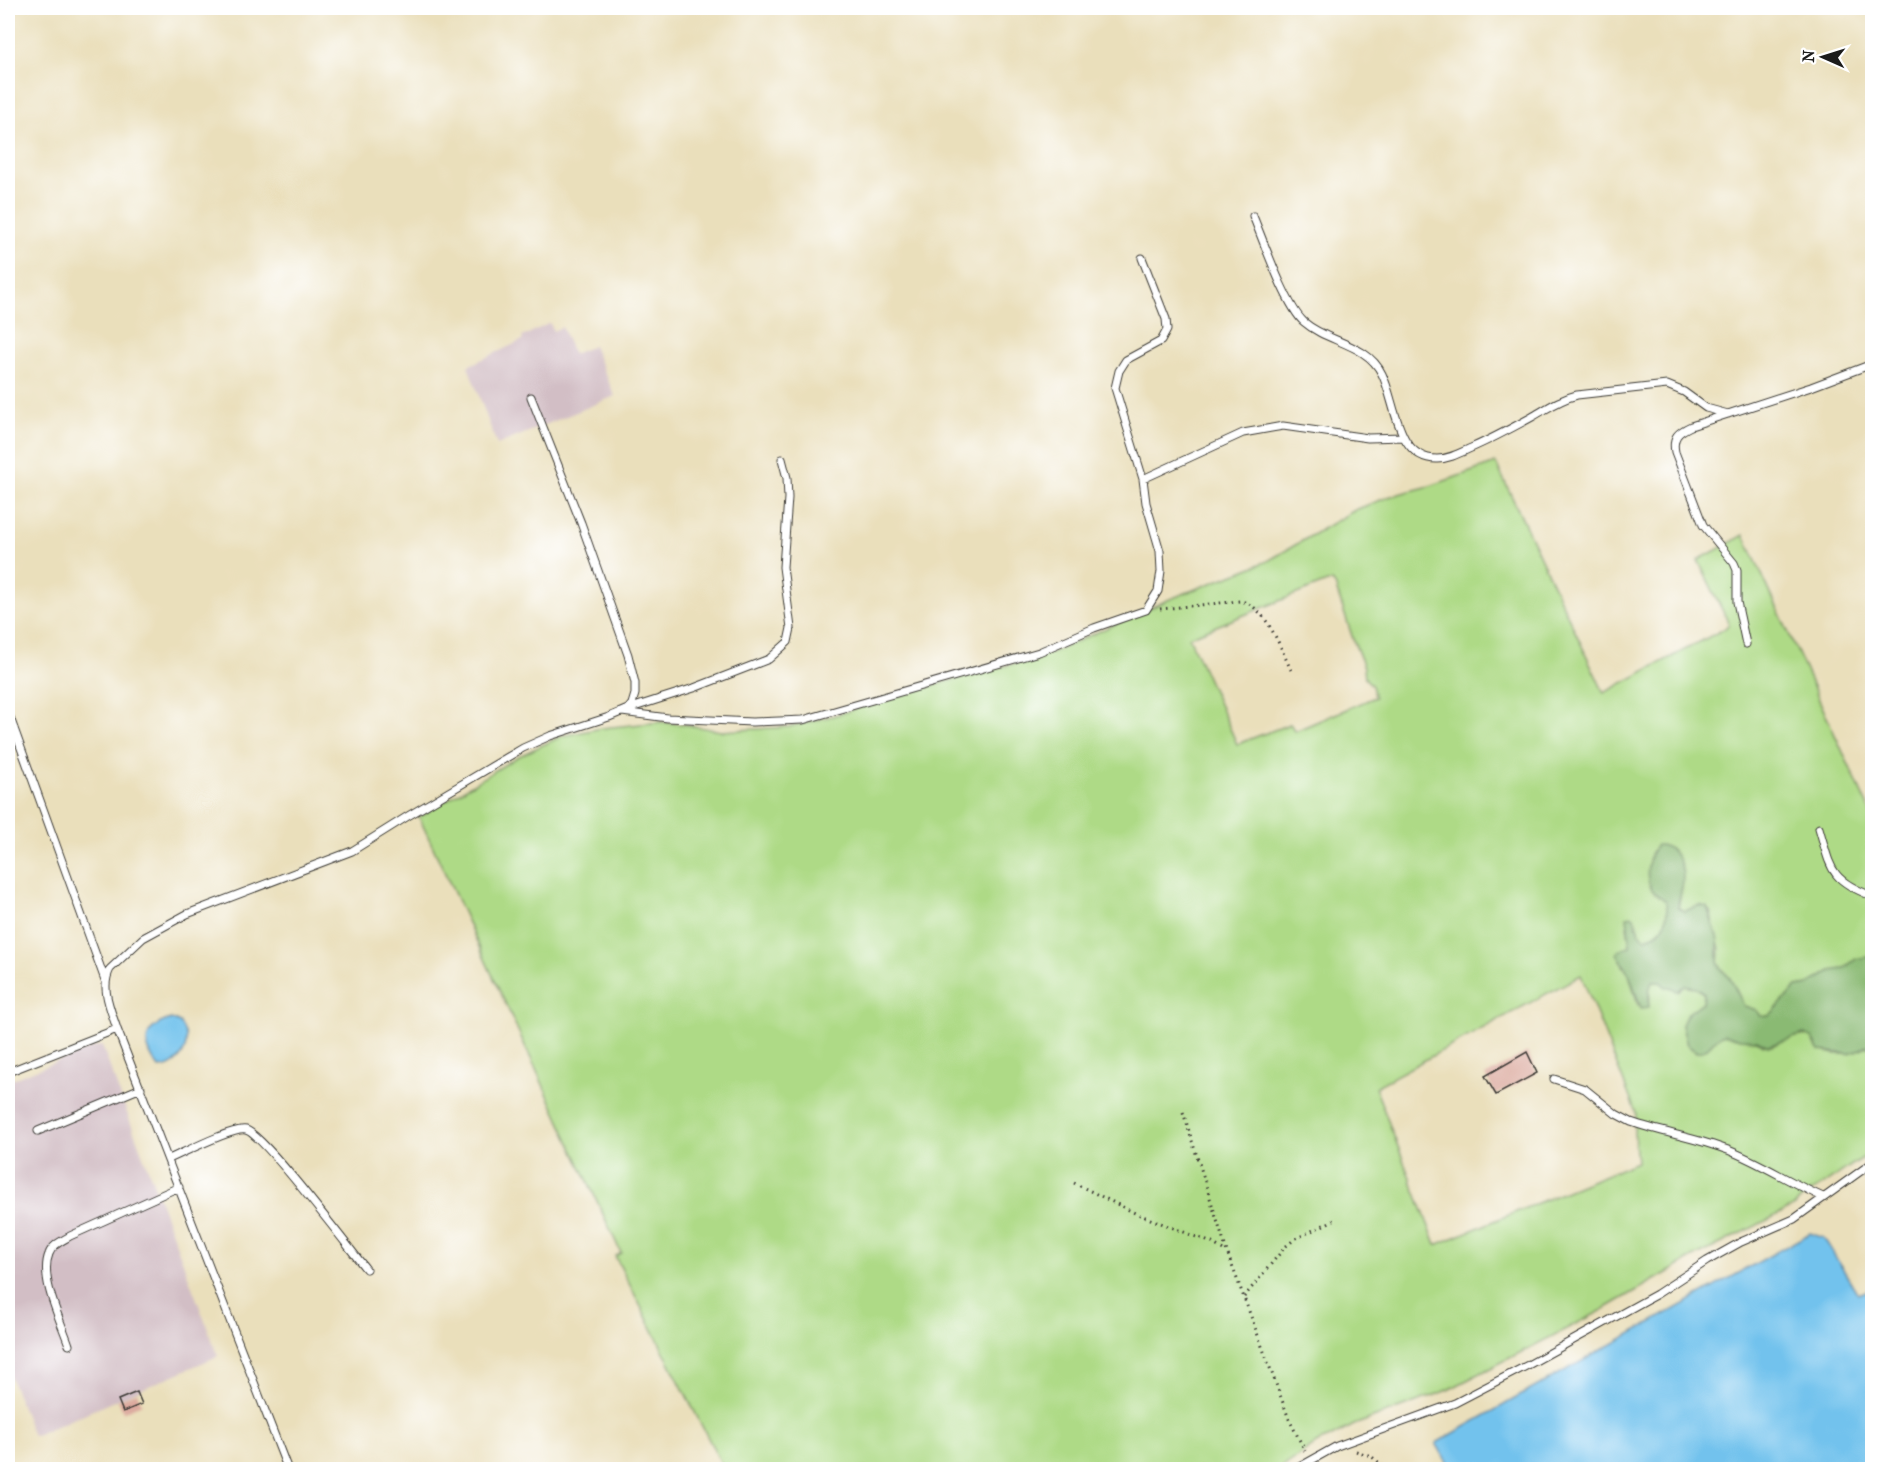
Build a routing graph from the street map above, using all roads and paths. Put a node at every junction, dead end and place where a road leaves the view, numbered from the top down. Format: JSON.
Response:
{"nodes":[{"id":1,"x":1254,"y":216,"type":"dead end"},
{"id":2,"x":1142,"y":258,"type":"dead end"},
{"id":3,"x":1872,"y":364,"type":"edge"},
{"id":4,"x":531,"y":397,"type":"dead end"},
{"id":5,"x":1728,"y":414,"type":"junction"},
{"id":6,"x":1403,"y":437,"type":"junction"},
{"id":7,"x":782,"y":459,"type":"dead end"},
{"id":8,"x":1143,"y":479,"type":"junction"},
{"id":9,"x":1146,"y":610,"type":"junction"},
{"id":10,"x":1746,"y":644,"type":"dead end"},
{"id":11,"x":1291,"y":670,"type":"dead end"},
{"id":12,"x":625,"y":710,"type":"junction"},
{"id":13,"x":8,"y":712,"type":"edge"},
{"id":14,"x":1819,"y":828,"type":"dead end"},
{"id":15,"x":1872,"y":896,"type":"edge"},
{"id":16,"x":105,"y":980,"type":"junction"},
{"id":17,"x":117,"y":1029,"type":"junction"},
{"id":18,"x":8,"y":1072,"type":"edge"},
{"id":19,"x":1554,"y":1079,"type":"dead end"},
{"id":20,"x":141,"y":1088,"type":"junction"},
{"id":21,"x":1183,"y":1112,"type":"dead end"},
{"id":22,"x":38,"y":1131,"type":"dead end"},
{"id":23,"x":169,"y":1159,"type":"junction"},
{"id":24,"x":1872,"y":1163,"type":"edge"},
{"id":25,"x":1074,"y":1183,"type":"dead end"},
{"id":26,"x":179,"y":1187,"type":"junction"},
{"id":27,"x":1823,"y":1197,"type":"junction"},
{"id":28,"x":1334,"y":1220,"type":"dead end"},
{"id":29,"x":1227,"y":1252,"type":"junction"},
{"id":30,"x":366,"y":1269,"type":"dead end"},
{"id":31,"x":1244,"y":1297,"type":"junction"},
{"id":32,"x":69,"y":1345,"type":"dead end"},
{"id":33,"x":1337,"y":1446,"type":"junction"},
{"id":34,"x":1311,"y":1459,"type":"junction"},
{"id":35,"x":288,"y":1470,"type":"edge"},
{"id":36,"x":1294,"y":1470,"type":"edge"},
{"id":37,"x":1388,"y":1470,"type":"edge"}],
"edges":[{"from":1,"to":6,"type":"lane"},
{"from":2,"to":8,"type":"lane"},
{"from":3,"to":5,"type":"lane"},
{"from":4,"to":12,"type":"lane"},
{"from":5,"to":6,"type":"lane"},
{"from":5,"to":10,"type":"lane"},
{"from":6,"to":8,"type":"lane"},
{"from":7,"to":12,"type":"lane"},
{"from":8,"to":9,"type":"lane"},
{"from":9,"to":11,"type":"path"},
{"from":9,"to":12,"type":"lane"},
{"from":12,"to":16,"type":"lane"},
{"from":13,"to":16,"type":"lane"},
{"from":14,"to":15,"type":"lane"},
{"from":16,"to":17,"type":"lane"},
{"from":17,"to":18,"type":"lane"},
{"from":17,"to":20,"type":"lane"},
{"from":19,"to":27,"type":"lane"},
{"from":20,"to":22,"type":"lane"},
{"from":20,"to":23,"type":"lane"},
{"from":21,"to":29,"type":"path"},
{"from":23,"to":26,"type":"lane"},
{"from":23,"to":30,"type":"lane"},
{"from":24,"to":27,"type":"lane"},
{"from":25,"to":29,"type":"path"},
{"from":26,"to":32,"type":"lane"},
{"from":26,"to":35,"type":"lane"},
{"from":27,"to":33,"type":"lane"},
{"from":28,"to":31,"type":"path"},
{"from":29,"to":31,"type":"path"},
{"from":31,"to":34,"type":"path"},
{"from":33,"to":34,"type":"lane"},
{"from":33,"to":37,"type":"path"},
{"from":34,"to":36,"type":"lane"}]}
